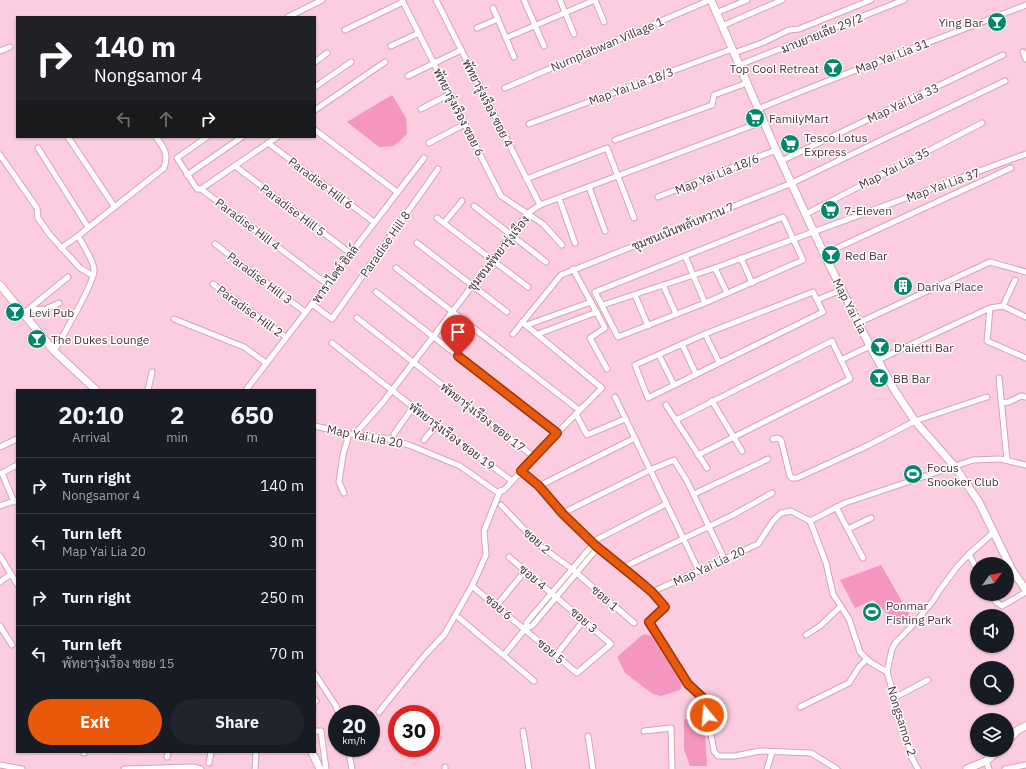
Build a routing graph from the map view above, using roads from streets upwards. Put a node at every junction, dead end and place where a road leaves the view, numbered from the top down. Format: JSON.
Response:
{"nodes":[{"id":1,"x":322,"y":0,"type":"edge"},
{"id":2,"x":436,"y":0,"type":"edge"},
{"id":3,"x":524,"y":0,"type":"edge"},
{"id":4,"x":560,"y":0,"type":"edge"},
{"id":5,"x":595,"y":0,"type":"edge"},
{"id":6,"x":711,"y":0,"type":"edge"},
{"id":7,"x":747,"y":0,"type":"edge"},
{"id":8,"x":782,"y":0,"type":"edge"},
{"id":9,"x":871,"y":0,"type":"edge"},
{"id":10,"x":904,"y":0,"type":"edge"},
{"id":11,"x":402,"y":1,"type":"edge"},
{"id":12,"x":1026,"y":5,"type":"edge"},
{"id":13,"x":493,"y":8,"type":"dead end"},
{"id":14,"x":565,"y":13,"type":"junction"},
{"id":15,"x":716,"y":13,"type":"junction"},
{"id":16,"x":290,"y":16,"type":"edge"},
{"id":17,"x":498,"y":19,"type":"junction"},
{"id":18,"x":604,"y":22,"type":"dead end"},
{"id":19,"x":535,"y":26,"type":"junction"},
{"id":20,"x":722,"y":26,"type":"junction"},
{"id":21,"x":477,"y":28,"type":"dead end"},
{"id":22,"x":345,"y":30,"type":"dead end"},
{"id":23,"x":419,"y":33,"type":"junction"},
{"id":24,"x":574,"y":34,"type":"dead end"},
{"id":25,"x":506,"y":38,"type":"junction"},
{"id":26,"x":391,"y":46,"type":"dead end"},
{"id":27,"x":544,"y":46,"type":"dead end"},
{"id":28,"x":10,"y":47,"type":"dead end"},
{"id":29,"x":461,"y":50,"type":"junction"},
{"id":30,"x":0,"y":51,"type":"edge"},
{"id":31,"x":733,"y":51,"type":"junction"},
{"id":32,"x":327,"y":54,"type":"dead end"},
{"id":33,"x":1003,"y":55,"type":"dead end"},
{"id":34,"x":514,"y":57,"type":"dead end"},
{"id":35,"x":316,"y":61,"type":"edge"},
{"id":36,"x":351,"y":62,"type":"dead end"},
{"id":37,"x":385,"y":62,"type":"dead end"},
{"id":38,"x":434,"y":63,"type":"junction"},
{"id":39,"x":739,"y":65,"type":"junction"},
{"id":40,"x":408,"y":76,"type":"dead end"},
{"id":41,"x":1005,"y":81,"type":"dead end"},
{"id":42,"x":747,"y":82,"type":"junction"},
{"id":43,"x":316,"y":86,"type":"edge"},
{"id":44,"x":505,"y":88,"type":"dead end"},
{"id":45,"x":450,"y":94,"type":"junction"},
{"id":46,"x":316,"y":109,"type":"edge"},
{"id":47,"x":421,"y":109,"type":"dead end"},
{"id":48,"x":758,"y":109,"type":"junction"},
{"id":49,"x":764,"y":121,"type":"junction"},
{"id":50,"x":982,"y":123,"type":"dead end"},
{"id":51,"x":465,"y":124,"type":"junction"},
{"id":52,"x":529,"y":124,"type":"dead end"},
{"id":53,"x":316,"y":131,"type":"edge"},
{"id":54,"x":69,"y":138,"type":"edge"},
{"id":55,"x":157,"y":138,"type":"edge"},
{"id":56,"x":206,"y":138,"type":"edge"},
{"id":57,"x":241,"y":138,"type":"edge"},
{"id":58,"x":276,"y":138,"type":"edge"},
{"id":59,"x":615,"y":140,"type":"dead end"},
{"id":60,"x":268,"y":143,"type":"junction"},
{"id":61,"x":429,"y":143,"type":"dead end"},
{"id":62,"x":38,"y":148,"type":"dead end"},
{"id":63,"x":776,"y":150,"type":"junction"},
{"id":64,"x":1026,"y":154,"type":"edge"},
{"id":65,"x":0,"y":155,"type":"edge"},
{"id":66,"x":424,"y":158,"type":"dead end"},
{"id":67,"x":781,"y":161,"type":"junction"},
{"id":68,"x":235,"y":166,"type":"junction"},
{"id":69,"x":1011,"y":168,"type":"dead end"},
{"id":70,"x":438,"y":169,"type":"dead end"},
{"id":71,"x":187,"y":175,"type":"junction"},
{"id":72,"x":618,"y":176,"type":"junction"},
{"id":73,"x":526,"y":179,"type":"junction"},
{"id":74,"x":792,"y":183,"type":"junction"},
{"id":75,"x":589,"y":187,"type":"junction"},
{"id":76,"x":201,"y":189,"type":"junction"},
{"id":77,"x":397,"y":192,"type":"junction"},
{"id":78,"x":658,"y":197,"type":"dead end"},
{"id":79,"x":559,"y":198,"type":"junction"},
{"id":80,"x":462,"y":201,"type":"dead end"},
{"id":81,"x":540,"y":205,"type":"junction"},
{"id":82,"x":114,"y":206,"type":"junction"},
{"id":83,"x":474,"y":206,"type":"dead end"},
{"id":84,"x":528,"y":213,"type":"junction"},
{"id":85,"x":806,"y":214,"type":"junction"},
{"id":86,"x":437,"y":218,"type":"dead end"},
{"id":87,"x":634,"y":218,"type":"dead end"},
{"id":88,"x":374,"y":222,"type":"junction"},
{"id":89,"x":444,"y":223,"type":"junction"},
{"id":90,"x":88,"y":227,"type":"junction"},
{"id":91,"x":606,"y":231,"type":"dead end"},
{"id":92,"x":814,"y":232,"type":"junction"},
{"id":93,"x":512,"y":235,"type":"junction"},
{"id":94,"x":78,"y":236,"type":"junction"},
{"id":95,"x":793,"y":239,"type":"junction"},
{"id":96,"x":417,"y":243,"type":"dead end"},
{"id":97,"x":575,"y":243,"type":"dead end"},
{"id":98,"x":215,"y":244,"type":"dead end"},
{"id":99,"x":562,"y":245,"type":"dead end"},
{"id":100,"x":61,"y":248,"type":"junction"},
{"id":101,"x":350,"y":253,"type":"junction"},
{"id":102,"x":824,"y":254,"type":"junction"},
{"id":103,"x":685,"y":256,"type":"junction"},
{"id":104,"x":740,"y":258,"type":"junction"},
{"id":105,"x":492,"y":260,"type":"junction"},
{"id":106,"x":546,"y":262,"type":"dead end"},
{"id":107,"x":396,"y":268,"type":"dead end"},
{"id":108,"x":715,"y":268,"type":"junction"},
{"id":109,"x":573,"y":269,"type":"junction"},
{"id":110,"x":1026,"y":272,"type":"edge"},
{"id":111,"x":92,"y":275,"type":"junction"},
{"id":112,"x":693,"y":275,"type":"junction"},
{"id":113,"x":68,"y":277,"type":"dead end"},
{"id":114,"x":1015,"y":280,"type":"dead end"},
{"id":115,"x":752,"y":283,"type":"junction"},
{"id":116,"x":213,"y":284,"type":"dead end"},
{"id":117,"x":327,"y":284,"type":"junction"},
{"id":118,"x":0,"y":285,"type":"edge"},
{"id":119,"x":663,"y":285,"type":"junction"},
{"id":120,"x":473,"y":286,"type":"junction"},
{"id":121,"x":528,"y":287,"type":"dead end"},
{"id":122,"x":841,"y":290,"type":"junction"},
{"id":123,"x":376,"y":292,"type":"dead end"},
{"id":124,"x":728,"y":293,"type":"junction"},
{"id":125,"x":635,"y":295,"type":"junction"},
{"id":126,"x":817,"y":300,"type":"junction"},
{"id":127,"x":591,"y":302,"type":"junction"},
{"id":128,"x":59,"y":303,"type":"dead end"},
{"id":129,"x":705,"y":303,"type":"junction"},
{"id":130,"x":312,"y":304,"type":"junction"},
{"id":131,"x":603,"y":305,"type":"junction"},
{"id":132,"x":1003,"y":306,"type":"junction"},
{"id":133,"x":990,"y":308,"type":"junction"},
{"id":134,"x":453,"y":311,"type":"junction"},
{"id":135,"x":26,"y":312,"type":"junction"},
{"id":136,"x":305,"y":312,"type":"junction"},
{"id":137,"x":507,"y":312,"type":"dead end"},
{"id":138,"x":597,"y":312,"type":"junction"},
{"id":139,"x":676,"y":314,"type":"junction"},
{"id":140,"x":1026,"y":317,"type":"edge"},
{"id":141,"x":357,"y":318,"type":"dead end"},
{"id":142,"x":174,"y":319,"type":"dead end"},
{"id":143,"x":525,"y":323,"type":"junction"},
{"id":144,"x":858,"y":323,"type":"junction"},
{"id":145,"x":648,"y":326,"type":"junction"},
{"id":146,"x":513,"y":334,"type":"dead end"},
{"id":147,"x":538,"y":334,"type":"junction"},
{"id":148,"x":705,"y":334,"type":"junction"},
{"id":149,"x":434,"y":336,"type":"junction"},
{"id":150,"x":286,"y":337,"type":"junction"},
{"id":151,"x":332,"y":343,"type":"dead end"},
{"id":152,"x":682,"y":344,"type":"junction"},
{"id":153,"x":870,"y":346,"type":"junction"},
{"id":154,"x":54,"y":351,"type":"junction"},
{"id":155,"x":659,"y":355,"type":"junction"},
{"id":156,"x":1026,"y":358,"type":"edge"},
{"id":157,"x":841,"y":360,"type":"junction"},
{"id":158,"x":878,"y":360,"type":"junction"},
{"id":159,"x":719,"y":362,"type":"junction"},
{"id":160,"x":266,"y":363,"type":"junction"},
{"id":161,"x":413,"y":363,"type":"junction"},
{"id":162,"x":607,"y":369,"type":"dead end"},
{"id":163,"x":152,"y":372,"type":"dead end"},
{"id":164,"x":696,"y":374,"type":"junction"},
{"id":165,"x":999,"y":378,"type":"dead end"},
{"id":166,"x":674,"y":386,"type":"junction"},
{"id":167,"x":95,"y":389,"type":"edge"},
{"id":168,"x":148,"y":389,"type":"edge"},
{"id":169,"x":247,"y":389,"type":"edge"},
{"id":170,"x":392,"y":391,"type":"junction"},
{"id":171,"x":615,"y":397,"type":"dead end"},
{"id":172,"x":987,"y":397,"type":"dead end"},
{"id":173,"x":1026,"y":397,"type":"edge"},
{"id":174,"x":712,"y":401,"type":"junction"},
{"id":175,"x":1001,"y":403,"type":"junction"},
{"id":176,"x":666,"y":405,"type":"dead end"},
{"id":177,"x":413,"y":407,"type":"junction"},
{"id":178,"x":578,"y":412,"type":"junction"},
{"id":179,"x":625,"y":419,"type":"junction"},
{"id":180,"x":676,"y":420,"type":"junction"},
{"id":181,"x":915,"y":421,"type":"junction"},
{"id":182,"x":436,"y":425,"type":"junction"},
{"id":183,"x":316,"y":426,"type":"edge"},
{"id":184,"x":557,"y":433,"type":"junction"},
{"id":185,"x":352,"y":434,"type":"junction"},
{"id":186,"x":394,"y":434,"type":"dead end"},
{"id":187,"x":734,"y":437,"type":"junction"},
{"id":188,"x":635,"y":438,"type":"junction"},
{"id":189,"x":16,"y":439,"type":"edge"},
{"id":190,"x":773,"y":439,"type":"dead end"},
{"id":191,"x":424,"y":440,"type":"dead end"},
{"id":192,"x":0,"y":447,"type":"edge"},
{"id":193,"x":742,"y":451,"type":"dead end"},
{"id":194,"x":698,"y":455,"type":"junction"},
{"id":195,"x":534,"y":457,"type":"junction"},
{"id":196,"x":768,"y":459,"type":"dead end"},
{"id":197,"x":1007,"y":460,"type":"junction"},
{"id":198,"x":1026,"y":465,"type":"edge"},
{"id":199,"x":16,"y":466,"type":"edge"},
{"id":200,"x":955,"y":467,"type":"junction"},
{"id":201,"x":707,"y":468,"type":"dead end"},
{"id":202,"x":650,"y":470,"type":"junction"},
{"id":203,"x":521,"y":471,"type":"junction"},
{"id":204,"x":512,"y":482,"type":"junction"},
{"id":205,"x":539,"y":486,"type":"junction"},
{"id":206,"x":500,"y":491,"type":"junction"},
{"id":207,"x":344,"y":493,"type":"dead end"},
{"id":208,"x":772,"y":493,"type":"dead end"},
{"id":209,"x":694,"y":494,"type":"junction"},
{"id":210,"x":15,"y":501,"type":"edge"},
{"id":211,"x":666,"y":504,"type":"junction"},
{"id":212,"x":500,"y":505,"type":"dead end"},
{"id":213,"x":0,"y":506,"type":"edge"},
{"id":214,"x":836,"y":507,"type":"junction"},
{"id":215,"x":563,"y":514,"type":"junction"},
{"id":216,"x":871,"y":518,"type":"dead end"},
{"id":217,"x":810,"y":521,"type":"junction"},
{"id":218,"x":709,"y":526,"type":"junction"},
{"id":219,"x":848,"y":529,"type":"junction"},
{"id":220,"x":994,"y":532,"type":"junction"},
{"id":221,"x":683,"y":538,"type":"junction"},
{"id":222,"x":594,"y":544,"type":"junction"},
{"id":223,"x":968,"y":554,"type":"junction"},
{"id":224,"x":0,"y":556,"type":"edge"},
{"id":225,"x":509,"y":557,"type":"dead end"},
{"id":226,"x":863,"y":558,"type":"dead end"},
{"id":227,"x":970,"y":558,"type":"edge"},
{"id":228,"x":725,"y":560,"type":"junction"},
{"id":229,"x":624,"y":567,"type":"junction"},
{"id":230,"x":525,"y":571,"type":"junction"},
{"id":231,"x":574,"y":571,"type":"junction"},
{"id":232,"x":699,"y":571,"type":"junction"},
{"id":233,"x":11,"y":574,"type":"junction"},
{"id":234,"x":0,"y":582,"type":"edge"},
{"id":235,"x":16,"y":582,"type":"edge"},
{"id":236,"x":472,"y":586,"type":"junction"},
{"id":237,"x":1026,"y":591,"type":"edge"},
{"id":238,"x":652,"y":592,"type":"junction"},
{"id":239,"x":554,"y":594,"type":"junction"},
{"id":240,"x":1014,"y":598,"type":"edge"},
{"id":241,"x":995,"y":601,"type":"edge"},
{"id":242,"x":1010,"y":601,"type":"edge"},
{"id":243,"x":497,"y":606,"type":"junction"},
{"id":244,"x":841,"y":606,"type":"junction"},
{"id":245,"x":459,"y":618,"type":"dead end"},
{"id":246,"x":584,"y":620,"type":"junction"},
{"id":247,"x":634,"y":623,"type":"dead end"},
{"id":248,"x":0,"y":626,"type":"edge"},
{"id":249,"x":525,"y":629,"type":"junction"},
{"id":250,"x":806,"y":635,"type":"dead end"},
{"id":251,"x":12,"y":645,"type":"dead end"},
{"id":252,"x":504,"y":655,"type":"junction"},
{"id":253,"x":556,"y":655,"type":"junction"},
{"id":254,"x":867,"y":659,"type":"junction"},
{"id":255,"x":887,"y":672,"type":"junction"},
{"id":256,"x":577,"y":673,"type":"joint"},
{"id":257,"x":316,"y":676,"type":"edge"},
{"id":258,"x":928,"y":680,"type":"dead end"},
{"id":259,"x":534,"y":681,"type":"dead end"},
{"id":260,"x":894,"y":698,"type":"junction"},
{"id":261,"x":335,"y":705,"type":"edge"},
{"id":262,"x":800,"y":706,"type":"dead end"},
{"id":263,"x":380,"y":711,"type":"edge"},
{"id":264,"x":1026,"y":726,"type":"edge"},
{"id":265,"x":523,"y":730,"type":"dead end"},
{"id":266,"x":316,"y":731,"type":"edge"},
{"id":267,"x":644,"y":731,"type":"dead end"},
{"id":268,"x":1014,"y":734,"type":"edge"},
{"id":269,"x":588,"y":736,"type":"dead end"},
{"id":270,"x":772,"y":752,"type":"junction"},
{"id":271,"x":211,"y":753,"type":"edge"},
{"id":272,"x":256,"y":753,"type":"edge"},
{"id":273,"x":312,"y":753,"type":"edge"},
{"id":274,"x":350,"y":757,"type":"edge"},
{"id":275,"x":991,"y":757,"type":"edge"},
{"id":276,"x":986,"y":761,"type":"junction"},
{"id":277,"x":208,"y":763,"type":"dead end"},
{"id":278,"x":0,"y":765,"type":"edge"},
{"id":279,"x":1026,"y":766,"type":"edge"},
{"id":280,"x":22,"y":769,"type":"edge"},
{"id":281,"x":124,"y":769,"type":"edge"},
{"id":282,"x":201,"y":769,"type":"edge"},
{"id":283,"x":255,"y":769,"type":"edge"},
{"id":284,"x":320,"y":769,"type":"edge"},
{"id":285,"x":326,"y":769,"type":"edge"},
{"id":286,"x":352,"y":769,"type":"edge"},
{"id":287,"x":529,"y":769,"type":"edge"},
{"id":288,"x":593,"y":769,"type":"edge"},
{"id":289,"x":672,"y":769,"type":"edge"},
{"id":290,"x":767,"y":769,"type":"edge"},
{"id":291,"x":837,"y":769,"type":"edge"},
{"id":292,"x":918,"y":769,"type":"edge"},
{"id":293,"x":968,"y":769,"type":"edge"},
{"id":294,"x":989,"y":769,"type":"edge"},
{"id":295,"x":1005,"y":769,"type":"edge"}],
"edges":[{"from":1,"to":16,"type":"street"},
{"from":2,"to":29,"type":"street","name":"พัทยารุ่งเรือง ซอย 4"},
{"from":3,"to":19,"type":"street"},
{"from":4,"to":14,"type":"street"},
{"from":5,"to":14,"type":"street"},
{"from":5,"to":18,"type":"street"},
{"from":6,"to":15,"type":"street","name":"Map Yai Lia"},
{"from":6,"to":44,"type":"street","name":"Nurnplabwan Village 1"},
{"from":7,"to":15,"type":"street"},
{"from":8,"to":20,"type":"street"},
{"from":9,"to":31,"type":"street","name":"Map Yai Lia 18/3"},
{"from":10,"to":39,"type":"street","name":"มาบยายเลีย 29/2"},
{"from":11,"to":22,"type":"street"},
{"from":11,"to":23,"type":"street","name":"พัทยารุ่งเรือง ซอย 6"},
{"from":12,"to":48,"type":"street","name":"Map Yai Lia 31"},
{"from":13,"to":17,"type":"street"},
{"from":14,"to":19,"type":"street"},
{"from":14,"to":24,"type":"street"},
{"from":15,"to":20,"type":"street","name":"Map Yai Lia"},
{"from":17,"to":21,"type":"street"},
{"from":17,"to":25,"type":"street"},
{"from":19,"to":25,"type":"street"},
{"from":19,"to":27,"type":"street"},
{"from":20,"to":31,"type":"street","name":"Map Yai Lia"},
{"from":23,"to":26,"type":"street"},
{"from":23,"to":38,"type":"street","name":"พัทยารุ่งเรือง ซอย 6"},
{"from":25,"to":34,"type":"street"},
{"from":28,"to":30,"type":"street"},
{"from":29,"to":38,"type":"street"},
{"from":29,"to":73,"type":"street","name":"พัทยารุ่งเรือง ซอย 4"},
{"from":31,"to":39,"type":"street","name":"Map Yai Lia"},
{"from":31,"to":52,"type":"street","name":"Map Yai Lia 18/3"},
{"from":32,"to":35,"type":"street"},
{"from":33,"to":67,"type":"street","name":"Map Yai Lia 33"},
{"from":36,"to":43,"type":"street"},
{"from":37,"to":46,"type":"street"},
{"from":38,"to":40,"type":"street"},
{"from":38,"to":45,"type":"street","name":"พัทยารุ่งเรือง ซอย 6"},
{"from":39,"to":42,"type":"street","name":"Map Yai Lia"},
{"from":41,"to":74,"type":"street","name":"ชุมชนเนินพลับหวาน 7"},
{"from":42,"to":48,"type":"street","name":"Map Yai Lia"},
{"from":42,"to":59,"type":"street"},
{"from":45,"to":47,"type":"street"},
{"from":45,"to":51,"type":"street","name":"พัทยารุ่งเรือง ซอย 6"},
{"from":48,"to":49,"type":"street","name":"Map Yai Lia"},
{"from":49,"to":63,"type":"street","name":"Map Yai Lia"},
{"from":49,"to":72,"type":"street","name":"ชุมชนพัทยารุ่งเรือง"},
{"from":50,"to":85,"type":"street","name":"Map Yai Lia 35"},
{"from":51,"to":61,"type":"street"},
{"from":51,"to":84,"type":"street","name":"พัทยารุ่งเรือง ซอย 6"},
{"from":53,"to":77,"type":"street"},
{"from":54,"to":82,"type":"street"},
{"from":55,"to":82,"type":"street"},
{"from":56,"to":71,"type":"street","name":"Paradise Hill 4"},
{"from":57,"to":71,"type":"street"},
{"from":58,"to":60,"type":"street"},
{"from":60,"to":68,"type":"street"},
{"from":60,"to":88,"type":"street","name":"Paradise Hill 6"},
{"from":62,"to":90,"type":"street"},
{"from":63,"to":67,"type":"street","name":"Map Yai Lia"},
{"from":63,"to":78,"type":"street","name":"Map Yai Lia 18/6"},
{"from":64,"to":92,"type":"street","name":"Map Yai Lia 37"},
{"from":65,"to":100,"type":"street"},
{"from":66,"to":77,"type":"street","name":"พาราไดซ์ ฮิลล์"},
{"from":67,"to":74,"type":"street","name":"Map Yai Lia"},
{"from":68,"to":76,"type":"street"},
{"from":68,"to":101,"type":"street","name":"Paradise Hill 5"},
{"from":69,"to":102,"type":"street"},
{"from":70,"to":130,"type":"street"},
{"from":71,"to":76,"type":"street","name":"Paradise Hill 4"},
{"from":72,"to":73,"type":"street"},
{"from":72,"to":75,"type":"street","name":"ชุมชนพัทยารุ่งเรือง"},
{"from":72,"to":87,"type":"street"},
{"from":73,"to":81,"type":"street","name":"พัทยารุ่งเรือง ซอย 4"},
{"from":74,"to":85,"type":"street","name":"Map Yai Lia"},
{"from":74,"to":109,"type":"street","name":"ชุมชนเนินพลับหวาน 7"},
{"from":75,"to":79,"type":"street","name":"ชุมชนพัทยารุ่งเรือง"},
{"from":75,"to":91,"type":"street"},
{"from":76,"to":117,"type":"street","name":"Paradise Hill 4"},
{"from":77,"to":88,"type":"street","name":"พาราไดซ์ ฮิลล์"},
{"from":79,"to":81,"type":"street","name":"ชุมชนพัทยารุ่งเรือง"},
{"from":79,"to":97,"type":"street"},
{"from":80,"to":89,"type":"street"},
{"from":81,"to":84,"type":"street","name":"ชุมชนพัทยารุ่งเรือง"},
{"from":82,"to":90,"type":"street"},
{"from":83,"to":93,"type":"street"},
{"from":84,"to":93,"type":"street","name":"ชุมชนพัทยารุ่งเรือง"},
{"from":84,"to":99,"type":"street","name":"พัทยารุ่งเรือง ซอย 6"},
{"from":85,"to":92,"type":"street","name":"Map Yai Lia"},
{"from":86,"to":89,"type":"street"},
{"from":88,"to":101,"type":"street","name":"พาราไดซ์ ฮิลล์"},
{"from":89,"to":105,"type":"street"},
{"from":90,"to":94,"type":"street"},
{"from":92,"to":95,"type":"street","name":"Map Yai Lia 37"},
{"from":92,"to":102,"type":"street","name":"Map Yai Lia"},
{"from":93,"to":105,"type":"street","name":"ชุมชนพัทยารุ่งเรือง"},
{"from":93,"to":106,"type":"street"},
{"from":94,"to":100,"type":"street"},
{"from":94,"to":111,"type":"street"},
{"from":95,"to":103,"type":"street"},
{"from":95,"to":104,"type":"street","name":"Map Yai Lia 37"},
{"from":95,"to":115,"type":"street"},
{"from":96,"to":120,"type":"street"},
{"from":98,"to":136,"type":"street","name":"Paradise Hill 3"},
{"from":100,"to":111,"type":"street"},
{"from":101,"to":117,"type":"street","name":"พาราไดซ์ ฮิลล์"},
{"from":102,"to":122,"type":"street","name":"Map Yai Lia"},
{"from":103,"to":112,"type":"street"},
{"from":103,"to":131,"type":"street"},
{"from":104,"to":108,"type":"street","name":"Map Yai Lia 37"},
{"from":104,"to":115,"type":"street"},
{"from":105,"to":120,"type":"street","name":"ชุมชนพัทยารุ่งเรือง"},
{"from":105,"to":121,"type":"street"},
{"from":107,"to":134,"type":"street"},
{"from":108,"to":112,"type":"street","name":"Map Yai Lia 37"},
{"from":108,"to":124,"type":"street"},
{"from":109,"to":127,"type":"street"},
{"from":109,"to":143,"type":"street","name":"ชุมชนเนินพลับหวาน 7"},
{"from":110,"to":144,"type":"street"},
{"from":111,"to":154,"type":"street"},
{"from":112,"to":119,"type":"street","name":"Map Yai Lia 37"},
{"from":112,"to":129,"type":"street"},
{"from":113,"to":135,"type":"street"},
{"from":114,"to":132,"type":"street"},
{"from":115,"to":124,"type":"street"},
{"from":116,"to":150,"type":"street","name":"Paradise Hill 2"},
{"from":117,"to":130,"type":"street","name":"พาราไดซ์ ฮิลล์"},
{"from":118,"to":135,"type":"street"},
{"from":119,"to":125,"type":"street","name":"Map Yai Lia 37"},
{"from":119,"to":139,"type":"street"},
{"from":120,"to":134,"type":"street","name":"ชุมชนพัทยารุ่งเรือง"},
{"from":120,"to":137,"type":"street"},
{"from":122,"to":126,"type":"street"},
{"from":122,"to":144,"type":"street","name":"Map Yai Lia"},
{"from":123,"to":149,"type":"street"},
{"from":124,"to":129,"type":"street"},
{"from":125,"to":131,"type":"street","name":"Map Yai Lia 37"},
{"from":125,"to":145,"type":"street"},
{"from":126,"to":148,"type":"street"},
{"from":126,"to":159,"type":"street"},
{"from":127,"to":138,"type":"street"},
{"from":127,"to":143,"type":"street"},
{"from":128,"to":135,"type":"street"},
{"from":129,"to":139,"type":"street"},
{"from":130,"to":136,"type":"street","name":"พาราไดซ์ ฮิลล์"},
{"from":131,"to":145,"type":"street"},
{"from":132,"to":133,"type":"street"},
{"from":132,"to":140,"type":"street"},
{"from":133,"to":156,"type":"street"},
{"from":133,"to":158,"type":"street"},
{"from":134,"to":149,"type":"street","name":"ชุมชนพัทยารุ่งเรือง"},
{"from":134,"to":178,"type":"street"},
{"from":135,"to":154,"type":"street"},
{"from":136,"to":150,"type":"street","name":"พาราไดซ์ ฮิลล์"},
{"from":138,"to":147,"type":"street"},
{"from":138,"to":162,"type":"street"},
{"from":139,"to":145,"type":"street"},
{"from":141,"to":161,"type":"street","name":"พัทยารุ่งเรือง ซอย 17"},
{"from":142,"to":160,"type":"street"},
{"from":143,"to":146,"type":"street","name":"ชุมชนเนินพลับหวาน 7"},
{"from":143,"to":147,"type":"street"},
{"from":144,"to":153,"type":"street","name":"Map Yai Lia"},
{"from":147,"to":178,"type":"street"},
{"from":148,"to":152,"type":"street"},
{"from":148,"to":159,"type":"street"},
{"from":149,"to":161,"type":"street","name":"ชุมชนพัทยารุ่งเรือง"},
{"from":149,"to":184,"type":"street"},
{"from":150,"to":160,"type":"street","name":"พาราไดซ์ ฮิลล์"},
{"from":151,"to":170,"type":"street","name":"พัทยารุ่งเรือง ซอย 19"},
{"from":152,"to":155,"type":"street"},
{"from":152,"to":164,"type":"street"},
{"from":153,"to":157,"type":"street"},
{"from":153,"to":158,"type":"street","name":"Map Yai Lia"},
{"from":154,"to":167,"type":"street"},
{"from":155,"to":166,"type":"street"},
{"from":155,"to":166,"type":"street"},
{"from":157,"to":174,"type":"street"},
{"from":157,"to":187,"type":"street"},
{"from":158,"to":181,"type":"street","name":"Map Yai Lia"},
{"from":159,"to":164,"type":"street"},
{"from":160,"to":169,"type":"street","name":"พาราไดซ์ ฮิลล์"},
{"from":161,"to":170,"type":"street","name":"ชุมชนพัทยารุ่งเรือง"},
{"from":161,"to":195,"type":"street","name":"พัทยารุ่งเรือง ซอย 17"},
{"from":163,"to":168,"type":"street"},
{"from":164,"to":166,"type":"street"},
{"from":165,"to":175,"type":"street"},
{"from":170,"to":177,"type":"street","name":"พัทยารุ่งเรือง ซอย 19"},
{"from":170,"to":185,"type":"street","name":"ชุมชนพัทยารุ่งเรือง"},
{"from":171,"to":179,"type":"street"},
{"from":172,"to":181,"type":"street"},
{"from":173,"to":175,"type":"street"},
{"from":174,"to":180,"type":"street"},
{"from":174,"to":187,"type":"street"},
{"from":175,"to":197,"type":"street"},
{"from":176,"to":180,"type":"street"},
{"from":177,"to":182,"type":"street","name":"พัทยารุ่งเรือง ซอย 19"},
{"from":177,"to":186,"type":"street"},
{"from":178,"to":179,"type":"street"},
{"from":178,"to":184,"type":"street"},
{"from":179,"to":188,"type":"street"},
{"from":180,"to":194,"type":"street"},
{"from":181,"to":190,"type":"street"},
{"from":181,"to":200,"type":"street","name":"Map Yai Lia"},
{"from":182,"to":191,"type":"street"},
{"from":182,"to":204,"type":"street","name":"พัทยารุ่งเรือง ซอย 19"},
{"from":183,"to":185,"type":"street","name":"Map Yai Lia 20"},
{"from":184,"to":195,"type":"street"},
{"from":185,"to":206,"type":"street","name":"Map Yai Lia 20"},
{"from":185,"to":207,"type":"street"},
{"from":187,"to":193,"type":"street"},
{"from":187,"to":194,"type":"street"},
{"from":188,"to":202,"type":"street"},
{"from":188,"to":205,"type":"street"},
{"from":189,"to":192,"type":"street"},
{"from":194,"to":201,"type":"street"},
{"from":195,"to":203,"type":"street"},
{"from":196,"to":209,"type":"street"},
{"from":197,"to":198,"type":"street"},
{"from":197,"to":200,"type":"street"},
{"from":199,"to":210,"type":"street"},
{"from":200,"to":214,"type":"street"},
{"from":200,"to":220,"type":"street","name":"Map Yai Lia"},
{"from":202,"to":209,"type":"street"},
{"from":202,"to":211,"type":"street"},
{"from":202,"to":215,"type":"street"},
{"from":203,"to":204,"type":"street"},
{"from":203,"to":205,"type":"street"},
{"from":204,"to":206,"type":"street"},
{"from":205,"to":215,"type":"street"},
{"from":206,"to":236,"type":"street"},
{"from":208,"to":218,"type":"street"},
{"from":209,"to":218,"type":"street"},
{"from":210,"to":213,"type":"street"},
{"from":211,"to":221,"type":"street"},
{"from":211,"to":222,"type":"street"},
{"from":212,"to":231,"type":"street","name":"ซอย 2"},
{"from":214,"to":217,"type":"street"},
{"from":214,"to":219,"type":"street"},
{"from":215,"to":222,"type":"street"},
{"from":216,"to":219,"type":"street"},
{"from":217,"to":228,"type":"street","name":"Map Yai Lia 20"},
{"from":217,"to":244,"type":"street"},
{"from":218,"to":221,"type":"street"},
{"from":218,"to":228,"type":"street"},
{"from":219,"to":226,"type":"street"},
{"from":220,"to":223,"type":"street"},
{"from":220,"to":237,"type":"street","name":"Map Yai Lia"},
{"from":221,"to":229,"type":"street"},
{"from":221,"to":232,"type":"street"},
{"from":222,"to":229,"type":"street"},
{"from":222,"to":231,"type":"street"},
{"from":223,"to":227,"type":"street"},
{"from":223,"to":255,"type":"street"},
{"from":224,"to":233,"type":"street"},
{"from":225,"to":230,"type":"street","name":"ซอย 4"},
{"from":228,"to":232,"type":"street","name":"Map Yai Lia 20"},
{"from":229,"to":238,"type":"street"},
{"from":230,"to":239,"type":"street","name":"ซอย 4"},
{"from":230,"to":243,"type":"street"},
{"from":231,"to":239,"type":"street"},
{"from":231,"to":247,"type":"street","name":"ซอย 1"},
{"from":232,"to":238,"type":"street","name":"Map Yai Lia 20"},
{"from":233,"to":234,"type":"street"},
{"from":233,"to":235,"type":"street"},
{"from":236,"to":243,"type":"street","name":"ซอย 6"},
{"from":236,"to":263,"type":"street"},
{"from":237,"to":240,"type":"street"},
{"from":238,"to":270,"type":"street"},
{"from":239,"to":246,"type":"street","name":"ซอย 3"},
{"from":239,"to":249,"type":"street"},
{"from":241,"to":242,"type":"street"},
{"from":243,"to":249,"type":"street","name":"ซอย 6"},
{"from":244,"to":250,"type":"street"},
{"from":244,"to":254,"type":"street"},
{"from":245,"to":252,"type":"street"},
{"from":246,"to":253,"type":"street"},
{"from":246,"to":256,"type":"street","name":"ซอย 3"},
{"from":248,"to":251,"type":"street"},
{"from":249,"to":252,"type":"street"},
{"from":249,"to":253,"type":"street","name":"ซอย 5"},
{"from":252,"to":259,"type":"street"},
{"from":253,"to":256,"type":"street","name":"ซอย 5"},
{"from":254,"to":255,"type":"street"},
{"from":254,"to":262,"type":"street"},
{"from":255,"to":260,"type":"street","name":"Nongsamor 2"},
{"from":257,"to":261,"type":"street"},
{"from":258,"to":260,"type":"street"},
{"from":260,"to":292,"type":"street","name":"Nongsamor 2"},
{"from":264,"to":268,"type":"street"},
{"from":265,"to":287,"type":"street"},
{"from":266,"to":285,"type":"street"},
{"from":267,"to":289,"type":"street"},
{"from":269,"to":288,"type":"street"},
{"from":270,"to":290,"type":"street"},
{"from":270,"to":291,"type":"street"},
{"from":271,"to":277,"type":"street"},
{"from":272,"to":283,"type":"street"},
{"from":273,"to":284,"type":"street"},
{"from":274,"to":286,"type":"street"},
{"from":275,"to":276,"type":"street"},
{"from":276,"to":293,"type":"street"},
{"from":276,"to":294,"type":"street"},
{"from":278,"to":280,"type":"street"},
{"from":279,"to":295,"type":"street"},
{"from":281,"to":282,"type":"street"}]}
